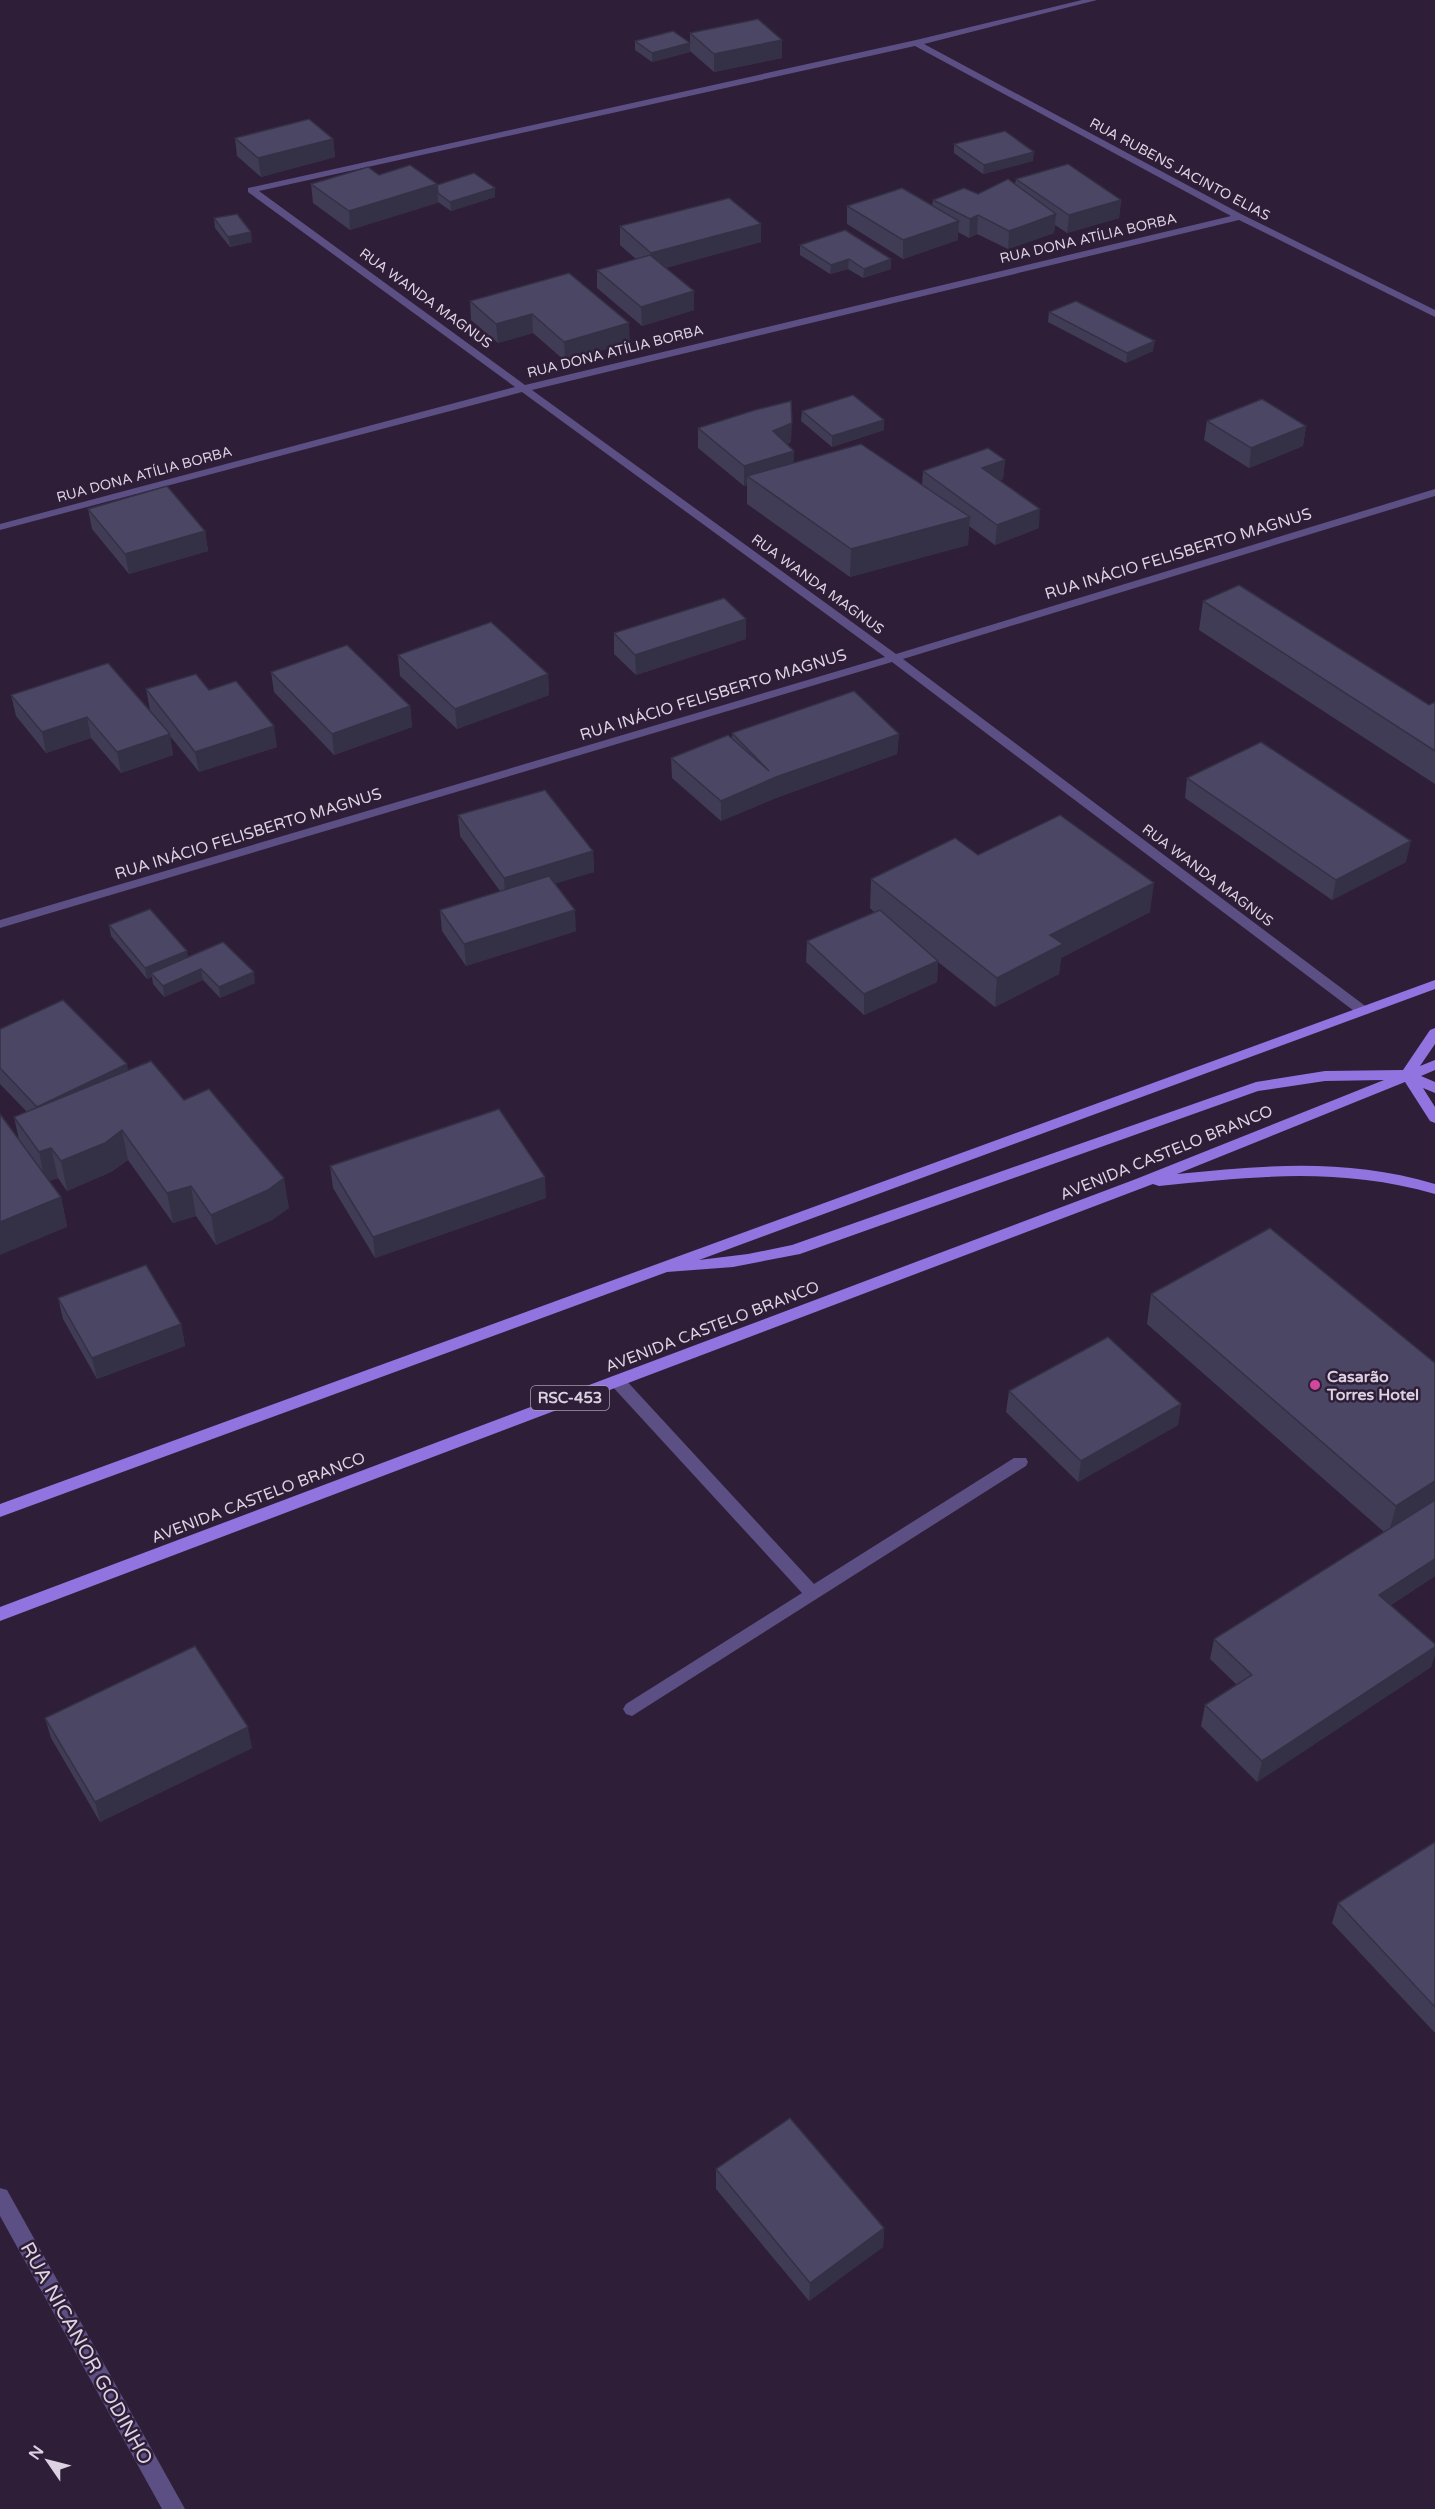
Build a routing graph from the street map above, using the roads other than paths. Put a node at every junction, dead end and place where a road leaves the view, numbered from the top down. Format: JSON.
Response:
{"nodes":[{"id":1,"x":1093,"y":0,"type":"edge"},
{"id":2,"x":916,"y":43,"type":"junction"},
{"id":3,"x":1240,"y":217,"type":"junction"},
{"id":4,"x":1435,"y":314,"type":"edge"},
{"id":5,"x":525,"y":388,"type":"junction"},
{"id":6,"x":1435,"y":492,"type":"edge"},
{"id":7,"x":0,"y":526,"type":"edge"},
{"id":8,"x":894,"y":658,"type":"junction"},
{"id":9,"x":0,"y":924,"type":"edge"},
{"id":10,"x":1435,"y":984,"type":"edge"},
{"id":11,"x":1363,"y":1011,"type":"junction"},
{"id":12,"x":1435,"y":1033,"type":"edge"},
{"id":13,"x":1435,"y":1065,"type":"edge"},
{"id":14,"x":1407,"y":1075,"type":"junction"},
{"id":15,"x":1435,"y":1088,"type":"edge"},
{"id":16,"x":1435,"y":1118,"type":"edge"},
{"id":17,"x":1141,"y":1183,"type":"junction"},
{"id":18,"x":1435,"y":1189,"type":"edge"},
{"id":19,"x":657,"y":1268,"type":"junction"},
{"id":20,"x":617,"y":1381,"type":"junction"},
{"id":21,"x":1020,"y":1462,"type":"dead end"},
{"id":22,"x":0,"y":1510,"type":"edge"},
{"id":23,"x":813,"y":1594,"type":"junction"},
{"id":24,"x":0,"y":1614,"type":"edge"},
{"id":25,"x":632,"y":1709,"type":"dead end"},
{"id":26,"x":0,"y":2197,"type":"edge"},
{"id":27,"x":174,"y":2509,"type":"edge"}],
"edges":[{"from":1,"to":2,"type":"street"},
{"from":2,"to":3,"type":"street","name":"RUA RUBENS JACINTO ELIAS"},
{"from":2,"to":5,"type":"street","name":"RUA WANDA MAGNUS"},
{"from":3,"to":4,"type":"street","name":"RUA RUBENS JACINTO ELIAS"},
{"from":3,"to":5,"type":"street","name":"RUA DONA ATÍLIA BORBA"},
{"from":5,"to":7,"type":"street","name":"RUA DONA ATÍLIA BORBA"},
{"from":5,"to":8,"type":"street","name":"RUA WANDA MAGNUS"},
{"from":6,"to":8,"type":"street","name":"RUA INÁCIO FELISBERTO MAGNUS"},
{"from":8,"to":9,"type":"street","name":"RUA INÁCIO FELISBERTO MAGNUS"},
{"from":8,"to":11,"type":"street","name":"RUA WANDA MAGNUS"},
{"from":10,"to":11,"type":"main road"},
{"from":11,"to":19,"type":"main road"},
{"from":12,"to":14,"type":"main road"},
{"from":13,"to":14,"type":"main road","name":"AVENIDA CASTELO BRANCO"},
{"from":14,"to":15,"type":"main road"},
{"from":14,"to":16,"type":"main road"},
{"from":14,"to":17,"type":"main road","name":"AVENIDA CASTELO BRANCO"},
{"from":14,"to":19,"type":"main road"},
{"from":17,"to":18,"type":"main road"},
{"from":17,"to":20,"type":"main road","name":"AVENIDA CASTELO BRANCO","number":"RSC-453"},
{"from":19,"to":22,"type":"main road"},
{"from":20,"to":23,"type":"street"},
{"from":20,"to":24,"type":"main road","name":"AVENIDA CASTELO BRANCO","number":"RSC-453"},
{"from":21,"to":23,"type":"street"},
{"from":23,"to":25,"type":"street"},
{"from":26,"to":27,"type":"street","name":"RUA NICANOR GODINHO"}]}
